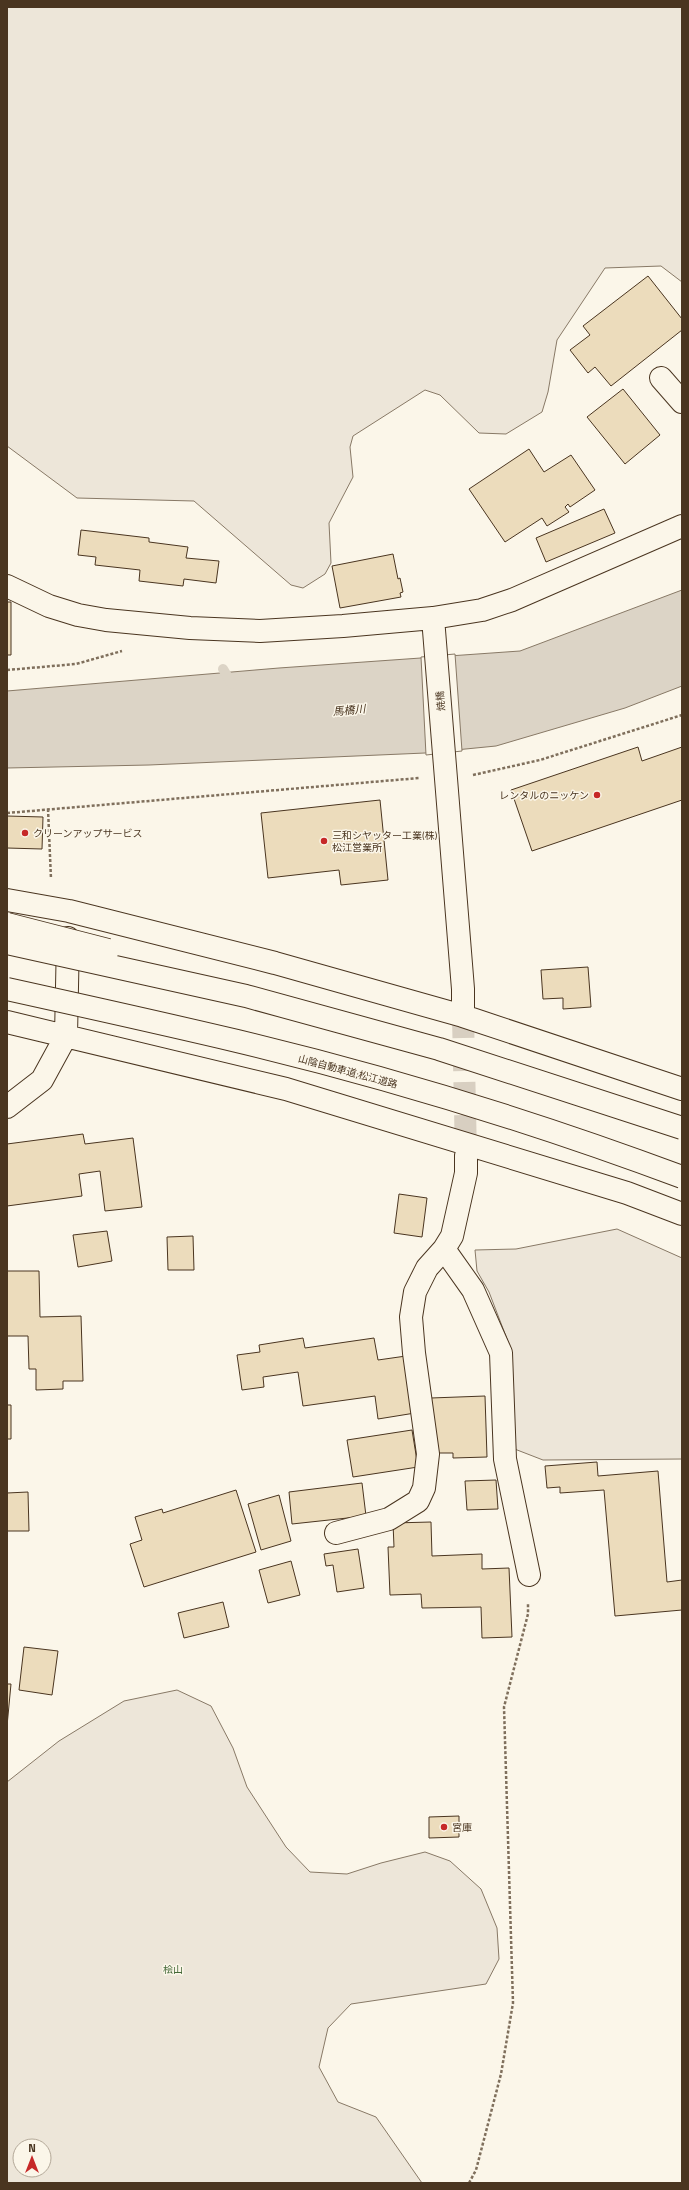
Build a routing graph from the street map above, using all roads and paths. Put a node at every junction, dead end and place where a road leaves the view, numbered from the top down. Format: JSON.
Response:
{"nodes":[{"id":1,"x":661,"y":378,"type":"dead end"},
{"id":2,"x":682,"y":402,"type":"edge"},
{"id":3,"x":682,"y":526,"type":"edge"},
{"id":4,"x":7,"y":586,"type":"edge"},
{"id":5,"x":153,"y":624,"type":"junction"},
{"id":6,"x":434,"y":627,"type":"junction"},
{"id":7,"x":7,"y":670,"type":"edge"},
{"id":8,"x":682,"y":715,"type":"edge"},
{"id":9,"x":445,"y":773,"type":"junction"},
{"id":10,"x":48,"y":809,"type":"junction"},
{"id":11,"x":7,"y":813,"type":"edge"},
{"id":12,"x":7,"y":900,"type":"edge"},
{"id":13,"x":60,"y":910,"type":"junction"},
{"id":14,"x":7,"y":924,"type":"edge"},
{"id":15,"x":7,"y":943,"type":"edge"},
{"id":16,"x":7,"y":989,"type":"edge"},
{"id":17,"x":246,"y":996,"type":"junction"},
{"id":18,"x":463,"y":1016,"type":"junction"},
{"id":19,"x":7,"y":1022,"type":"edge"},
{"id":20,"x":66,"y":1036,"type":"junction"},
{"id":21,"x":682,"y":1089,"type":"edge"},
{"id":22,"x":7,"y":1107,"type":"edge"},
{"id":23,"x":682,"y":1128,"type":"edge"},
{"id":24,"x":466,"y":1156,"type":"tunnel mouth"},
{"id":25,"x":682,"y":1177,"type":"edge"},
{"id":26,"x":682,"y":1214,"type":"edge"},
{"id":27,"x":444,"y":1249,"type":"junction"},
{"id":28,"x":336,"y":1533,"type":"dead end"},
{"id":29,"x":529,"y":1575,"type":"joint"},
{"id":30,"x":469,"y":2183,"type":"edge"}],
"edges":[{"from":1,"to":2,"type":"main road"},
{"from":3,"to":6,"type":"main road"},
{"from":4,"to":5,"type":"main road"},
{"from":5,"to":6,"type":"main road"},
{"from":5,"to":7,"type":"path"},
{"from":6,"to":9,"type":"main road","name":"焼橋"},
{"from":8,"to":9,"type":"path"},
{"from":9,"to":10,"type":"path"},
{"from":9,"to":18,"type":"main road","name":"焼橋"},
{"from":10,"to":11,"type":"path"},
{"from":10,"to":13,"type":"path"},
{"from":12,"to":13,"type":"main road"},
{"from":13,"to":18,"type":"main road"},
{"from":13,"to":20,"type":"main road"},
{"from":14,"to":17,"type":"main road","bridge":true},
{"from":15,"to":17,"type":"main road","bridge":true},
{"from":16,"to":25,"type":"main road","name":"山陰自動車道;松江道路","bridge":true},
{"from":17,"to":23,"type":"main road","bridge":true},
{"from":18,"to":21,"type":"main road"},
{"from":19,"to":20,"type":"main road"},
{"from":20,"to":22,"type":"main road"},
{"from":20,"to":26,"type":"main road"},
{"from":24,"to":27,"type":"main road"},
{"from":27,"to":28,"type":"main road"},
{"from":27,"to":29,"type":"main road"},
{"from":29,"to":30,"type":"path"}]}
